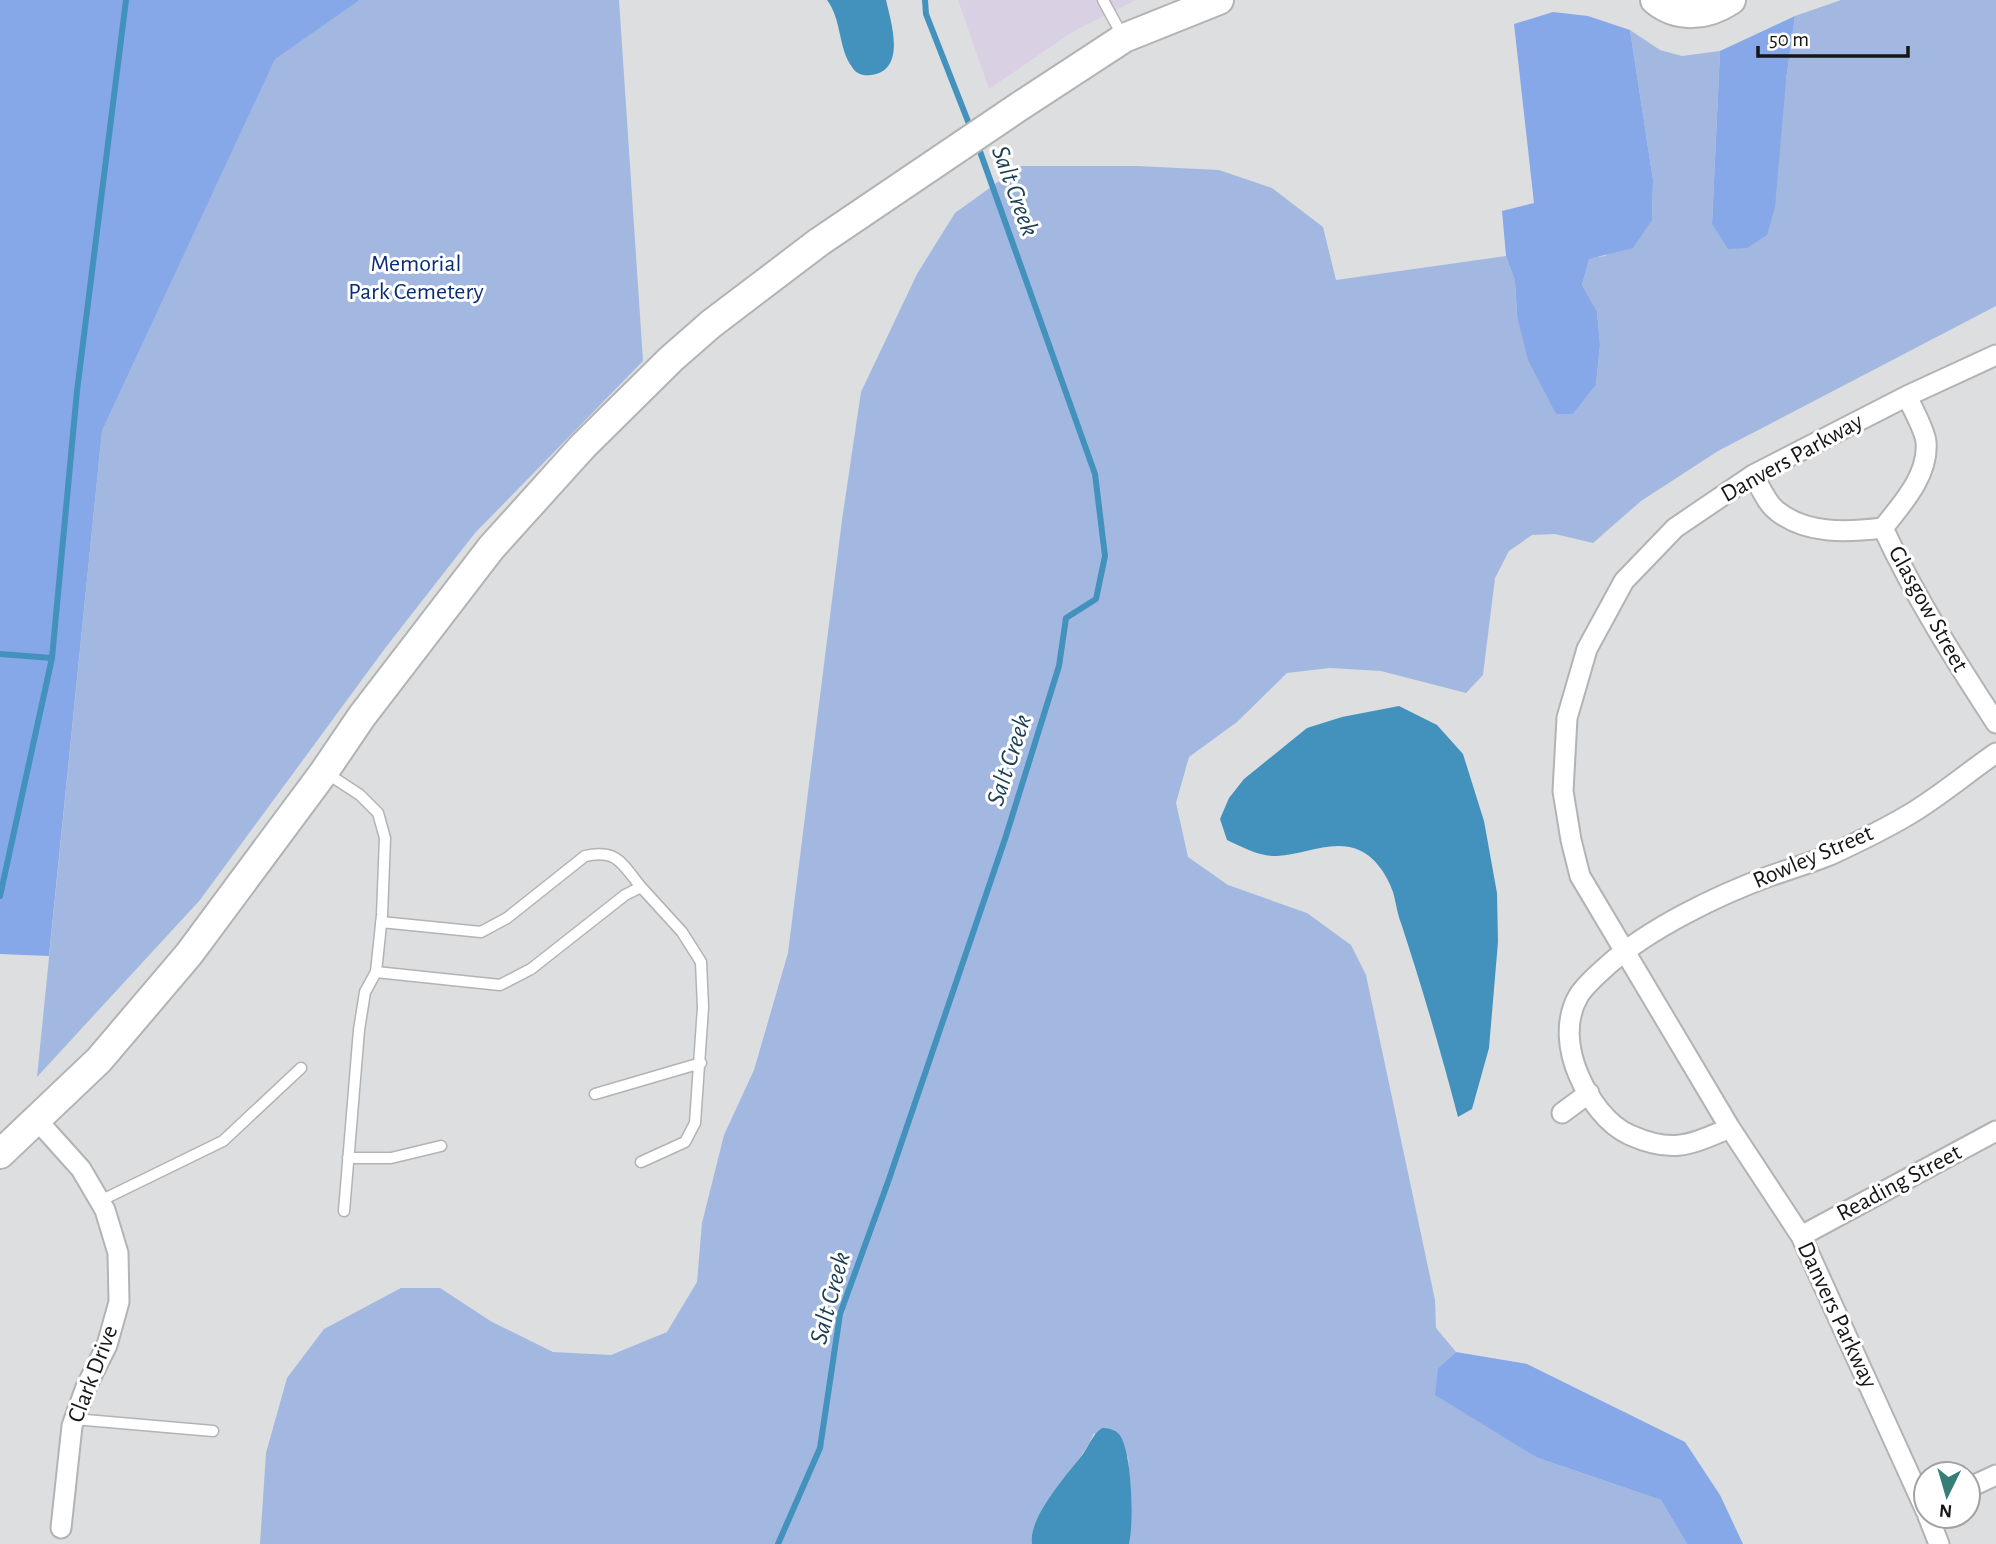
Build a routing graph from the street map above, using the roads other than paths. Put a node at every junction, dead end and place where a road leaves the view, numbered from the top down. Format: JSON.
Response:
{"nodes":[{"id":1,"x":1103,"y":0,"type":"edge"},
{"id":2,"x":1219,"y":0,"type":"edge"},
{"id":3,"x":1655,"y":0,"type":"edge"},
{"id":4,"x":1731,"y":0,"type":"edge"},
{"id":5,"x":1124,"y":38,"type":"junction"},
{"id":6,"x":1996,"y":355,"type":"edge"},
{"id":7,"x":1907,"y":397,"type":"junction"},
{"id":8,"x":1752,"y":475,"type":"junction"},
{"id":9,"x":1883,"y":528,"type":"junction"},
{"id":10,"x":1996,"y":723,"type":"edge"},
{"id":11,"x":1996,"y":753,"type":"edge"},
{"id":12,"x":324,"y":772,"type":"junction"},
{"id":13,"x":641,"y":887,"type":"junction"},
{"id":14,"x":381,"y":922,"type":"junction"},
{"id":15,"x":1623,"y":952,"type":"junction"},
{"id":16,"x":376,"y":972,"type":"junction"},
{"id":17,"x":701,"y":1063,"type":"junction"},
{"id":18,"x":301,"y":1068,"type":"dead end"},
{"id":19,"x":595,"y":1094,"type":"dead end"},
{"id":20,"x":1589,"y":1094,"type":"junction"},
{"id":21,"x":1562,"y":1113,"type":"dead end"},
{"id":22,"x":37,"y":1120,"type":"junction"},
{"id":23,"x":1730,"y":1128,"type":"junction"},
{"id":24,"x":1996,"y":1131,"type":"edge"},
{"id":25,"x":3,"y":1146,"type":"edge"},
{"id":26,"x":441,"y":1146,"type":"dead end"},
{"id":27,"x":348,"y":1158,"type":"junction"},
{"id":28,"x":641,"y":1161,"type":"dead end"},
{"id":29,"x":100,"y":1201,"type":"junction"},
{"id":30,"x":344,"y":1211,"type":"dead end"},
{"id":31,"x":1801,"y":1236,"type":"junction"},
{"id":32,"x":74,"y":1419,"type":"junction"},
{"id":33,"x":213,"y":1431,"type":"dead end"},
{"id":34,"x":1912,"y":1479,"type":"edge"},
{"id":35,"x":61,"y":1528,"type":"dead end"}],
"edges":[{"from":1,"to":5,"type":"lane"},
{"from":2,"to":5,"type":"main road"},
{"from":3,"to":4,"type":"main road"},
{"from":5,"to":12,"type":"main road"},
{"from":6,"to":7,"type":"street","name":"Danvers Parkway"},
{"from":7,"to":8,"type":"street","name":"Danvers Parkway"},
{"from":7,"to":9,"type":"street","name":"Glasgow Street"},
{"from":8,"to":9,"type":"street","name":"Glasgow Street"},
{"from":8,"to":15,"type":"street","name":"Danvers Parkway"},
{"from":9,"to":10,"type":"street","name":"Glasgow Street"},
{"from":11,"to":15,"type":"street","name":"Rowley Street"},
{"from":12,"to":14,"type":"lane"},
{"from":12,"to":22,"type":"main road"},
{"from":13,"to":14,"type":"lane"},
{"from":13,"to":16,"type":"lane"},
{"from":13,"to":17,"type":"lane"},
{"from":14,"to":16,"type":"lane"},
{"from":15,"to":20,"type":"street"},
{"from":15,"to":23,"type":"street","name":"Danvers Parkway"},
{"from":16,"to":27,"type":"lane"},
{"from":17,"to":19,"type":"lane"},
{"from":17,"to":28,"type":"lane"},
{"from":18,"to":29,"type":"lane"},
{"from":20,"to":21,"type":"street"},
{"from":20,"to":23,"type":"street"},
{"from":22,"to":25,"type":"main road"},
{"from":22,"to":29,"type":"street","name":"Clark Drive"},
{"from":23,"to":31,"type":"street","name":"Danvers Parkway"},
{"from":24,"to":31,"type":"street","name":"Reading Street"},
{"from":26,"to":27,"type":"lane"},
{"from":27,"to":30,"type":"lane"},
{"from":29,"to":32,"type":"street","name":"Clark Drive"},
{"from":31,"to":34,"type":"street","name":"Danvers Parkway"},
{"from":32,"to":33,"type":"lane"},
{"from":32,"to":35,"type":"street","name":"Clark Drive"}]}
